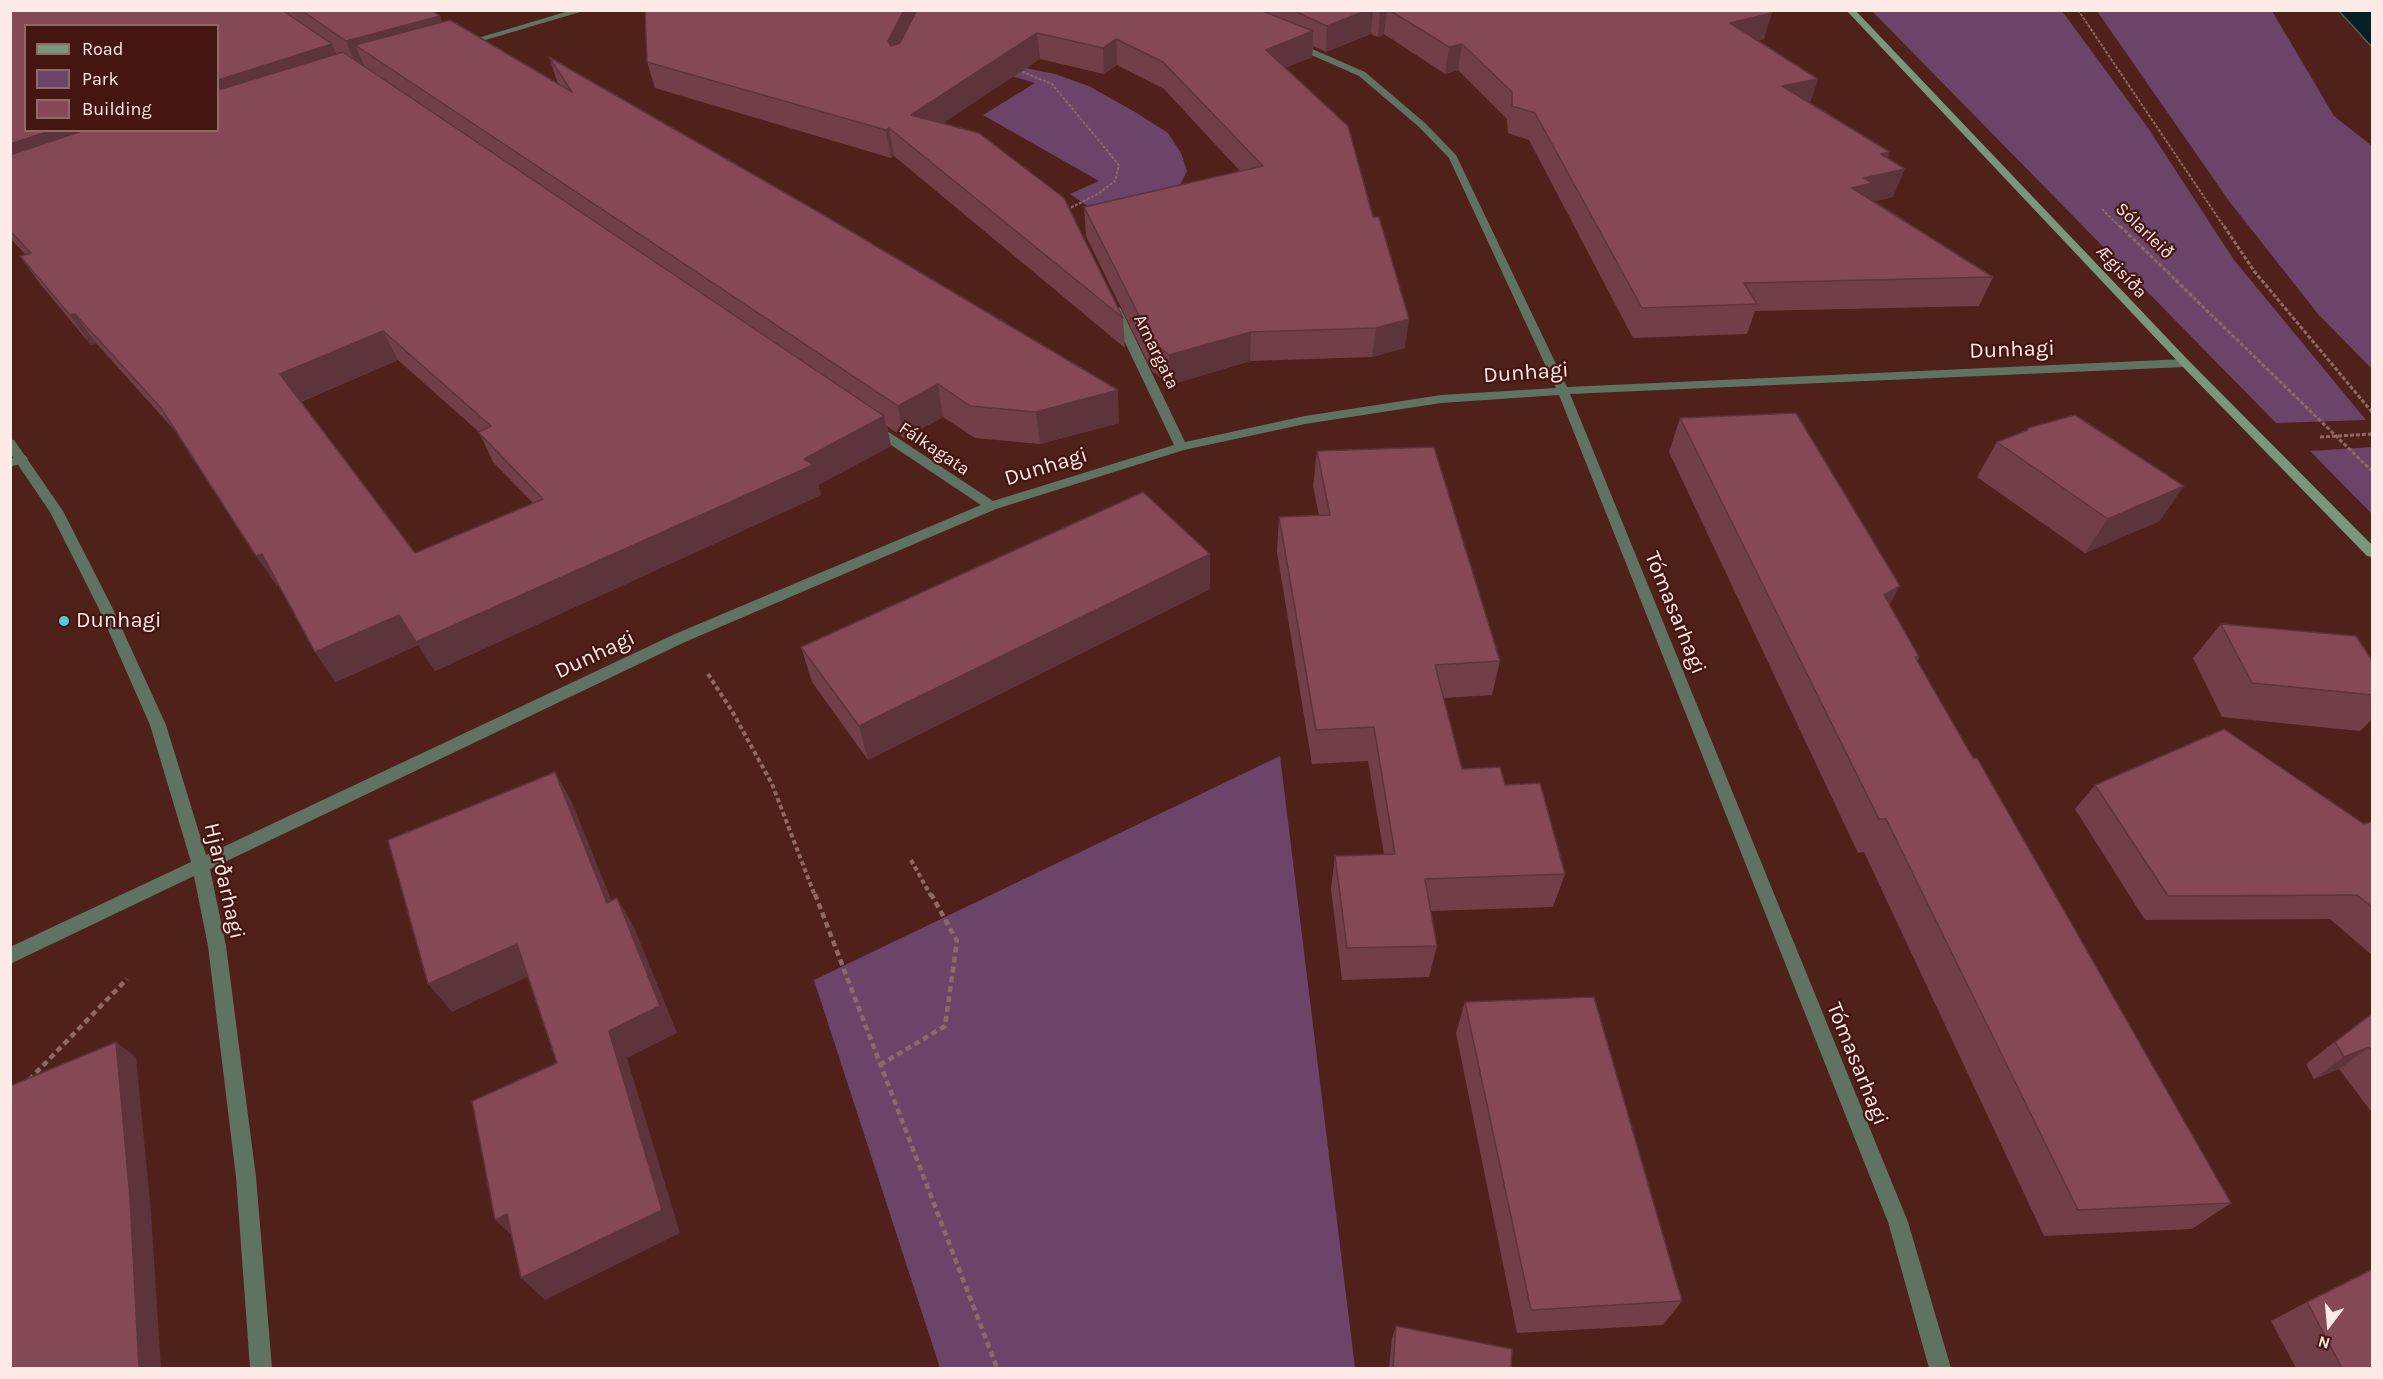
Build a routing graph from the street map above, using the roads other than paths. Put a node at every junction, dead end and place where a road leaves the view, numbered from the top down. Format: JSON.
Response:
{"nodes":[{"id":1,"x":583,"y":10,"type":"edge"},
{"id":2,"x":1850,"y":10,"type":"edge"},
{"id":3,"x":1277,"y":36,"type":"edge"},
{"id":4,"x":447,"y":48,"type":"edge"},
{"id":5,"x":1112,"y":302,"type":"edge"},
{"id":6,"x":2185,"y":363,"type":"junction"},
{"id":7,"x":1563,"y":391,"type":"junction"},
{"id":8,"x":867,"y":423,"type":"edge"},
{"id":9,"x":10,"y":443,"type":"edge"},
{"id":10,"x":1181,"y":447,"type":"junction"},
{"id":11,"x":16,"y":461,"type":"edge"},
{"id":12,"x":991,"y":506,"type":"junction"},
{"id":13,"x":2373,"y":553,"type":"edge"},
{"id":14,"x":201,"y":867,"type":"junction"},
{"id":15,"x":10,"y":956,"type":"edge"},
{"id":16,"x":261,"y":1368,"type":"edge"},
{"id":17,"x":1940,"y":1368,"type":"edge"}],
"edges":[{"from":1,"to":4,"type":"street"},
{"from":2,"to":6,"type":"street","name":"Ægisíða"},
{"from":3,"to":7,"type":"street","name":"Tómasarhagi"},
{"from":5,"to":10,"type":"street","name":"Arnargata"},
{"from":6,"to":7,"type":"street","name":"Dunhagi"},
{"from":6,"to":13,"type":"street","name":"Ægisíða"},
{"from":7,"to":10,"type":"street","name":"Dunhagi"},
{"from":7,"to":17,"type":"street","name":"Tómasarhagi"},
{"from":8,"to":12,"type":"street","name":"Fálkagata"},
{"from":9,"to":11,"type":"street","name":"Hjarðarhagi"},
{"from":10,"to":12,"type":"street","name":"Dunhagi"},
{"from":11,"to":14,"type":"street","name":"Hjarðarhagi"},
{"from":12,"to":14,"type":"street","name":"Dunhagi"},
{"from":14,"to":15,"type":"street","name":"Dunhagi"},
{"from":14,"to":16,"type":"street","name":"Hjarðarhagi"}]}
